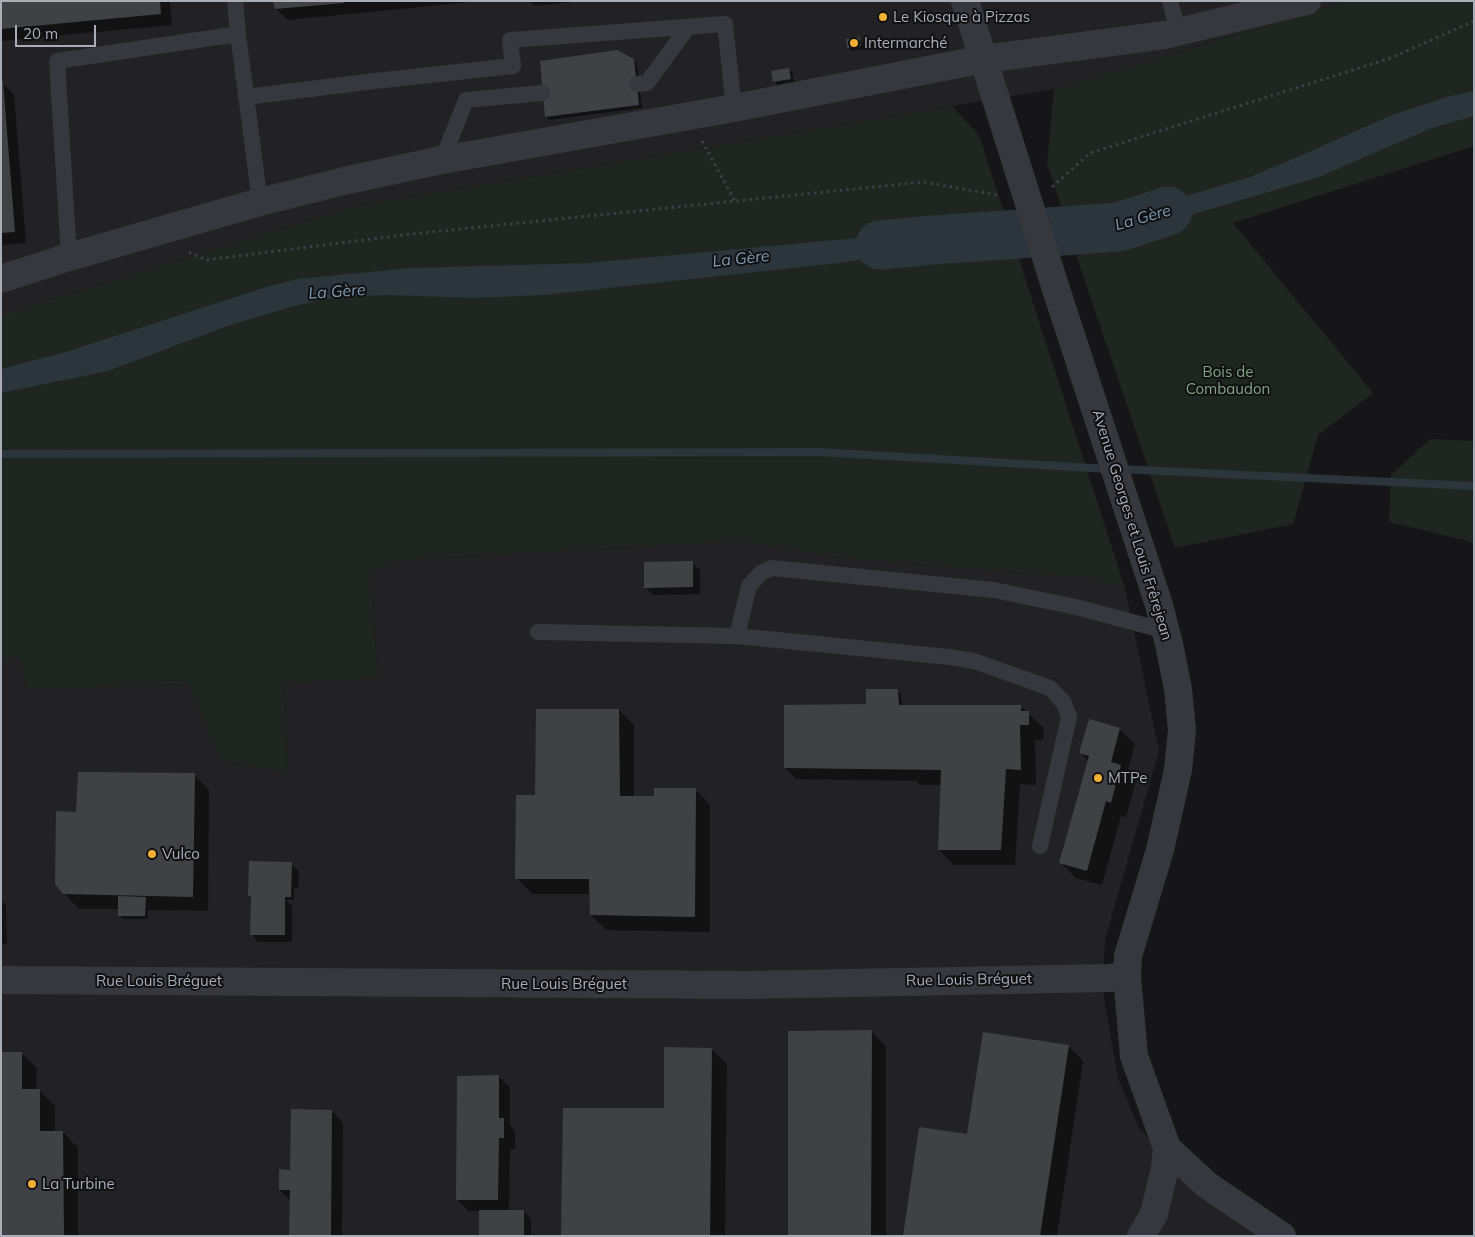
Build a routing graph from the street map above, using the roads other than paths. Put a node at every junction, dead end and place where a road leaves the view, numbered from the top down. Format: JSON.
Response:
{"nodes":[{"id":1,"x":234,"y":1,"type":"edge"},
{"id":2,"x":965,"y":1,"type":"edge"},
{"id":3,"x":1170,"y":1,"type":"edge"},
{"id":4,"x":1307,"y":1,"type":"edge"},
{"id":5,"x":688,"y":27,"type":"junction"},
{"id":6,"x":1178,"y":32,"type":"junction"},
{"id":7,"x":238,"y":34,"type":"junction"},
{"id":8,"x":984,"y":59,"type":"junction"},
{"id":9,"x":637,"y":84,"type":"dead end"},
{"id":10,"x":542,"y":93,"type":"dead end"},
{"id":11,"x":246,"y":97,"type":"junction"},
{"id":12,"x":734,"y":108,"type":"junction"},
{"id":13,"x":442,"y":160,"type":"junction"},
{"id":14,"x":260,"y":202,"type":"junction"},
{"id":15,"x":70,"y":257,"type":"junction"},
{"id":16,"x":1,"y":279,"type":"edge"},
{"id":17,"x":1166,"y":631,"type":"junction"},
{"id":18,"x":538,"y":632,"type":"dead end"},
{"id":19,"x":737,"y":636,"type":"junction"},
{"id":20,"x":1040,"y":846,"type":"dead end"},
{"id":21,"x":1127,"y":976,"type":"junction"},
{"id":22,"x":1,"y":980,"type":"edge"},
{"id":23,"x":1167,"y":1148,"type":"junction"},
{"id":24,"x":1142,"y":1236,"type":"edge"},
{"id":25,"x":1282,"y":1236,"type":"edge"}],
"edges":[{"from":1,"to":7,"type":"lane"},
{"from":2,"to":8,"type":"street","name":"Avenue Georges et Louis Frêrejean"},
{"from":3,"to":6,"type":"lane"},
{"from":4,"to":6,"type":"street"},
{"from":5,"to":9,"type":"lane"},
{"from":5,"to":11,"type":"lane"},
{"from":5,"to":12,"type":"lane"},
{"from":6,"to":8,"type":"street"},
{"from":7,"to":11,"type":"lane"},
{"from":7,"to":15,"type":"lane"},
{"from":8,"to":12,"type":"street"},
{"from":8,"to":17,"type":"street","name":"Avenue Georges et Louis Frêrejean"},
{"from":10,"to":13,"type":"lane"},
{"from":11,"to":14,"type":"lane"},
{"from":12,"to":13,"type":"street"},
{"from":13,"to":14,"type":"street"},
{"from":14,"to":15,"type":"street"},
{"from":15,"to":16,"type":"street"},
{"from":17,"to":19,"type":"lane"},
{"from":17,"to":21,"type":"street","name":"Avenue Georges et Louis Frêrejean"},
{"from":18,"to":19,"type":"lane"},
{"from":19,"to":20,"type":"lane"},
{"from":21,"to":22,"type":"street","name":"Rue Louis Bréguet"},
{"from":21,"to":23,"type":"street","name":"Avenue Georges et Louis Frêrejean"},
{"from":23,"to":24,"type":"street"},
{"from":23,"to":25,"type":"street","name":"Avenue Georges et Louis Frêrejean"}]}
